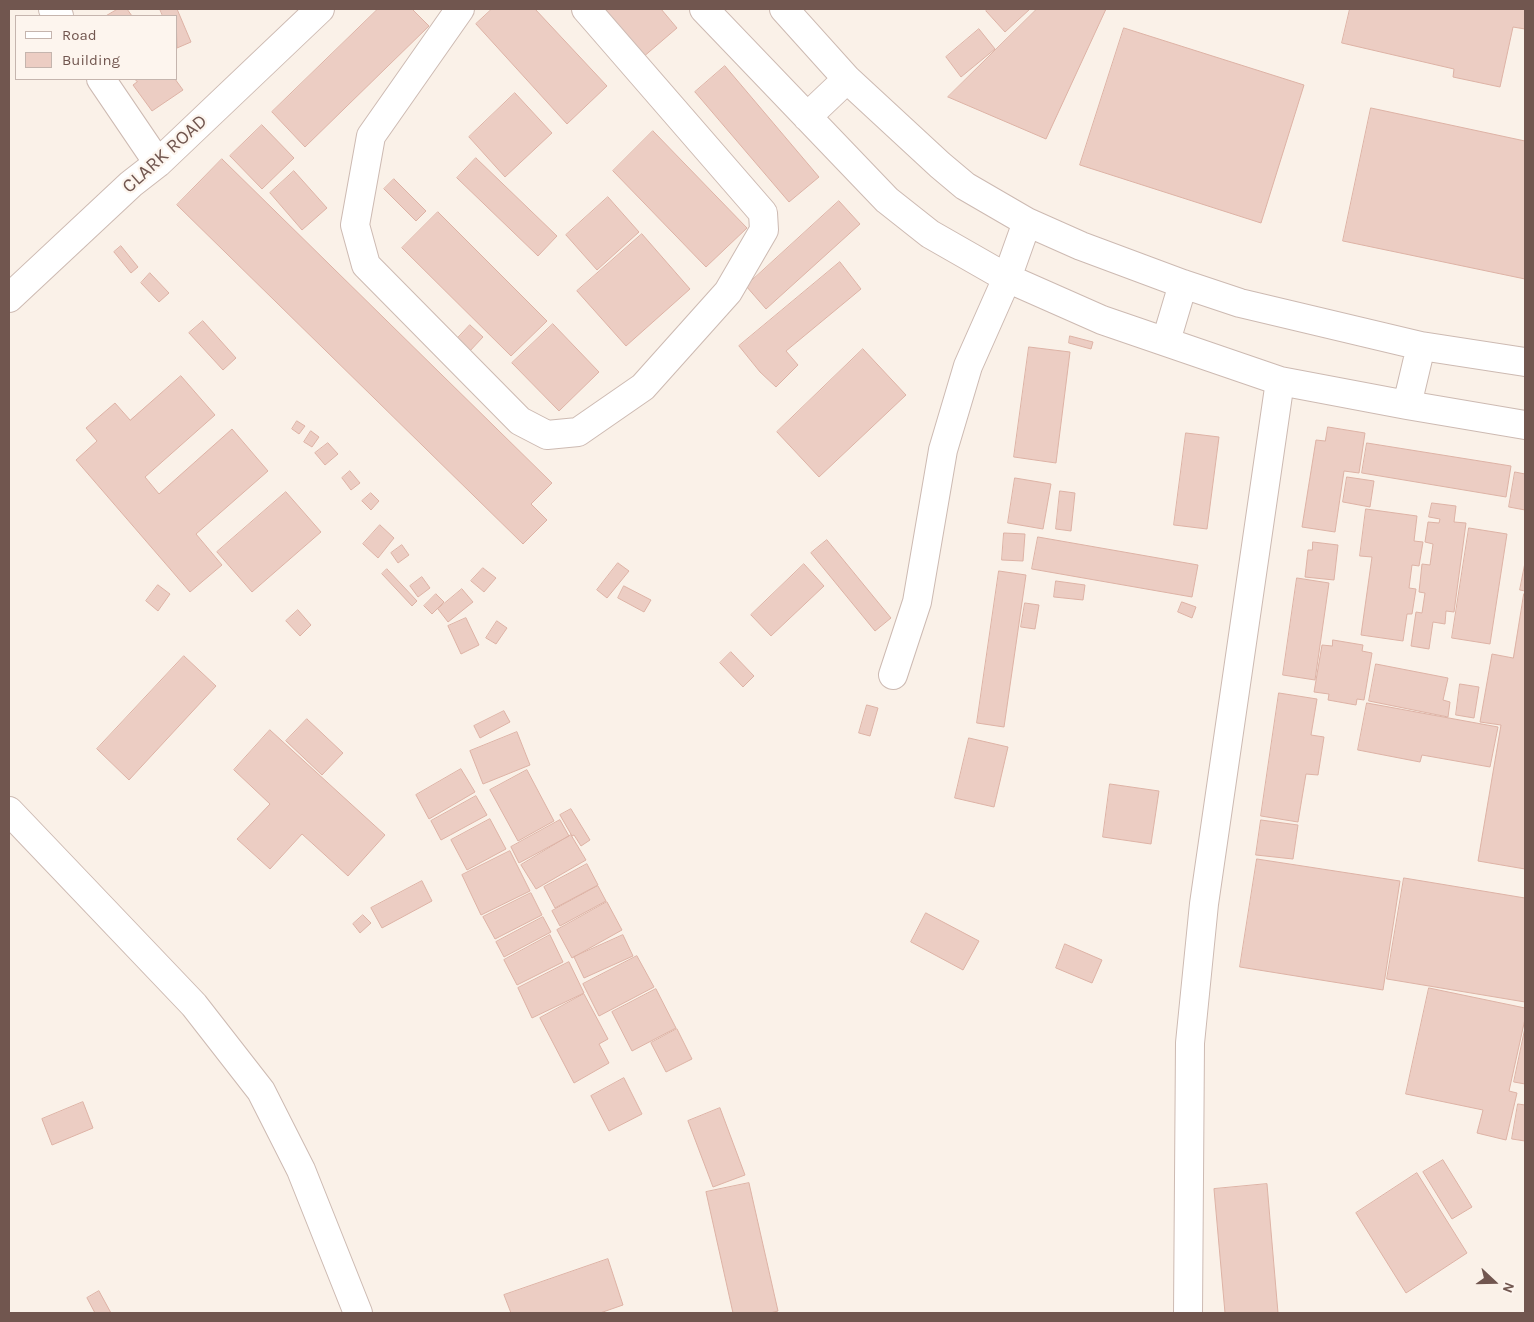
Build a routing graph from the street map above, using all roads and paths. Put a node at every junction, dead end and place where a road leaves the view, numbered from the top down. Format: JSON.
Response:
{"nodes":[{"id":1,"x":320,"y":9,"type":"edge"},
{"id":2,"x":460,"y":9,"type":"edge"},
{"id":3,"x":586,"y":9,"type":"edge"},
{"id":4,"x":704,"y":9,"type":"edge"},
{"id":5,"x":784,"y":9,"type":"edge"},
{"id":6,"x":847,"y":79,"type":"junction"},
{"id":7,"x":102,"y":80,"type":"edge"},
{"id":8,"x":807,"y":117,"type":"junction"},
{"id":9,"x":158,"y":163,"type":"junction"},
{"id":10,"x":1027,"y":222,"type":"junction"},
{"id":11,"x":1007,"y":278,"type":"junction"},
{"id":12,"x":1183,"y":284,"type":"junction"},
{"id":13,"x":9,"y":298,"type":"edge"},
{"id":14,"x":1166,"y":341,"type":"junction"},
{"id":15,"x":1421,"y":346,"type":"junction"},
{"id":16,"x":1525,"y":362,"type":"edge"},
{"id":17,"x":1280,"y":380,"type":"junction"},
{"id":18,"x":1407,"y":405,"type":"junction"},
{"id":19,"x":1525,"y":425,"type":"edge"},
{"id":20,"x":893,"y":675,"type":"dead end"},
{"id":21,"x":9,"y":811,"type":"edge"},
{"id":22,"x":358,"y":1313,"type":"edge"},
{"id":23,"x":1188,"y":1313,"type":"edge"}],
"edges":[{"from":1,"to":9,"type":"street","name":"CLARK ROAD"},
{"from":2,"to":3,"type":"street"},
{"from":4,"to":8,"type":"street"},
{"from":5,"to":6,"type":"street"},
{"from":6,"to":8,"type":"street"},
{"from":6,"to":10,"type":"street"},
{"from":7,"to":9,"type":"street"},
{"from":8,"to":11,"type":"street"},
{"from":9,"to":13,"type":"street","name":"CLARK ROAD"},
{"from":10,"to":11,"type":"street"},
{"from":10,"to":12,"type":"street"},
{"from":11,"to":14,"type":"street"},
{"from":11,"to":20,"type":"street"},
{"from":12,"to":14,"type":"street"},
{"from":12,"to":15,"type":"street"},
{"from":14,"to":17,"type":"street"},
{"from":15,"to":16,"type":"street"},
{"from":15,"to":18,"type":"street"},
{"from":17,"to":18,"type":"street"},
{"from":17,"to":23,"type":"street"},
{"from":18,"to":19,"type":"street"},
{"from":21,"to":22,"type":"street"}]}
